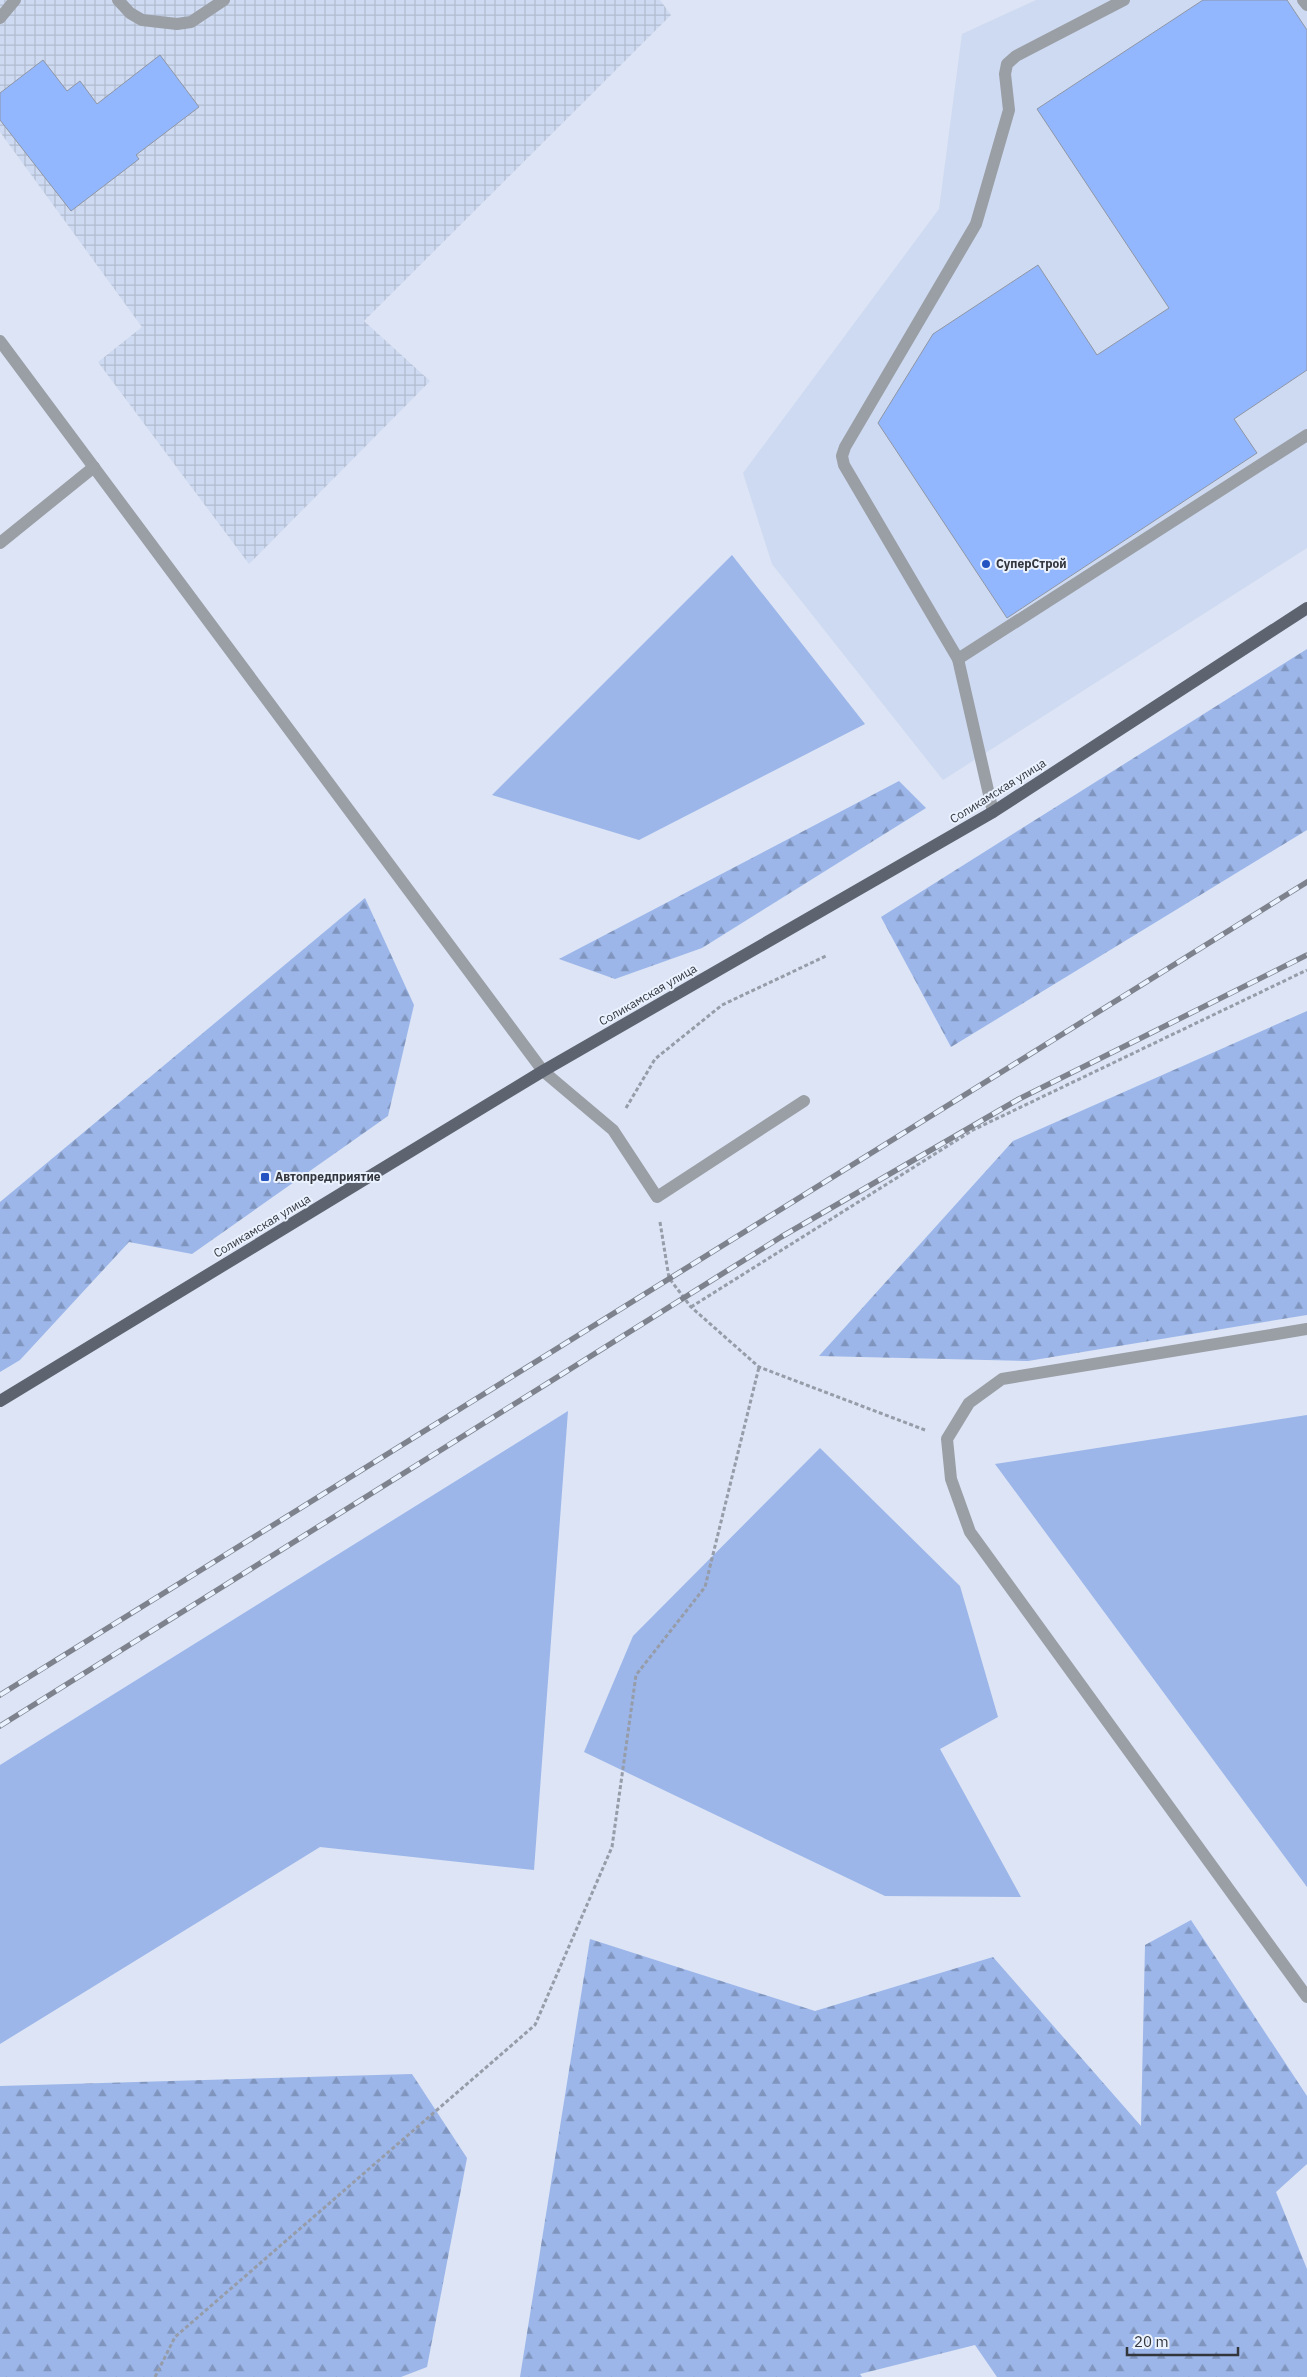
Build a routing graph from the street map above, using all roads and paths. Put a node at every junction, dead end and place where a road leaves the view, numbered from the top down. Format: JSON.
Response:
{"nodes":[{"id":1,"x":15,"y":0,"type":"edge"},
{"id":2,"x":118,"y":0,"type":"edge"},
{"id":3,"x":224,"y":0,"type":"edge"},
{"id":4,"x":1124,"y":0,"type":"edge"},
{"id":5,"x":1304,"y":0,"type":"edge"},
{"id":6,"x":1307,"y":6,"type":"edge"},
{"id":7,"x":0,"y":18,"type":"edge"},
{"id":8,"x":0,"y":340,"type":"edge"},
{"id":9,"x":1307,"y":436,"type":"edge"},
{"id":10,"x":94,"y":467,"type":"junction"},
{"id":11,"x":0,"y":543,"type":"edge"},
{"id":12,"x":1307,"y":608,"type":"edge"},
{"id":13,"x":958,"y":659,"type":"junction"},
{"id":14,"x":993,"y":812,"type":"junction"},
{"id":15,"x":826,"y":956,"type":"dead end"},
{"id":16,"x":1307,"y":970,"type":"edge"},
{"id":17,"x":543,"y":1071,"type":"junction"},
{"id":18,"x":804,"y":1101,"type":"dead end"},
{"id":19,"x":613,"y":1130,"type":"junction"},
{"id":20,"x":657,"y":1197,"type":"junction"},
{"id":21,"x":691,"y":1307,"type":"junction"},
{"id":22,"x":1307,"y":1329,"type":"edge"},
{"id":23,"x":759,"y":1367,"type":"junction"},
{"id":24,"x":0,"y":1401,"type":"edge"},
{"id":25,"x":946,"y":1439,"type":"junction"},
{"id":26,"x":1307,"y":1997,"type":"edge"},
{"id":27,"x":155,"y":2377,"type":"edge"}],
"edges":[{"from":1,"to":7,"type":"street"},
{"from":2,"to":3,"type":"street"},
{"from":4,"to":13,"type":"street"},
{"from":5,"to":6,"type":"street"},
{"from":8,"to":10,"type":"street"},
{"from":9,"to":13,"type":"street"},
{"from":10,"to":11,"type":"street"},
{"from":10,"to":17,"type":"street"},
{"from":12,"to":14,"type":"main road","name":"Соликамская улица"},
{"from":13,"to":14,"type":"street"},
{"from":14,"to":17,"type":"main road","name":"Соликамская улица"},
{"from":15,"to":19,"type":"path"},
{"from":16,"to":21,"type":"path"},
{"from":17,"to":19,"type":"street"},
{"from":17,"to":24,"type":"main road","name":"Соликамская улица"},
{"from":18,"to":20,"type":"street"},
{"from":19,"to":20,"type":"street"},
{"from":20,"to":21,"type":"path"},
{"from":21,"to":23,"type":"path"},
{"from":22,"to":25,"type":"street"},
{"from":23,"to":25,"type":"path"},
{"from":23,"to":27,"type":"path"},
{"from":25,"to":26,"type":"street"}]}
